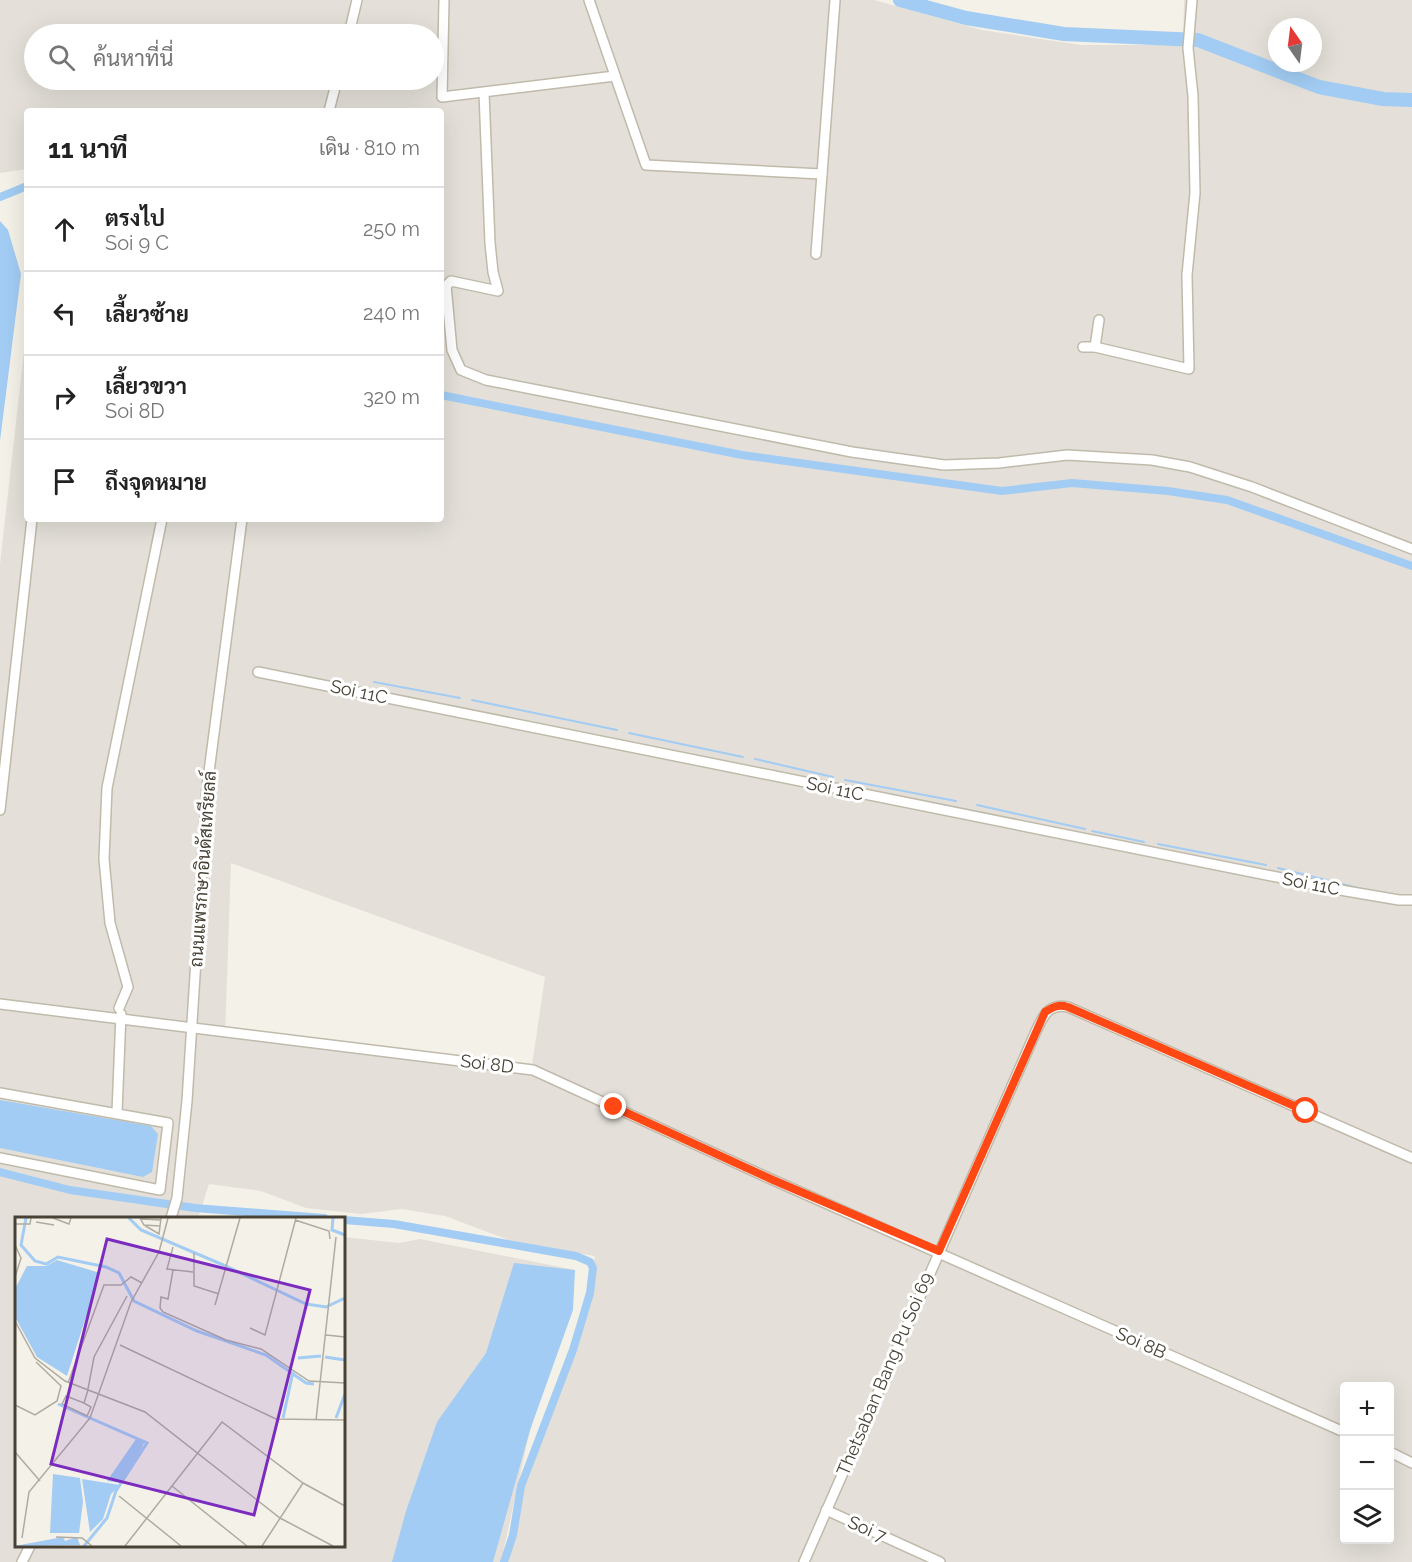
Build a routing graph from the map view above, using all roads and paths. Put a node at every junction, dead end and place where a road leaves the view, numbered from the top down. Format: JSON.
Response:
{"nodes":[{"id":1,"x":357,"y":0,"type":"edge"},
{"id":2,"x":444,"y":0,"type":"edge"},
{"id":3,"x":589,"y":0,"type":"edge"},
{"id":4,"x":835,"y":0,"type":"edge"},
{"id":5,"x":1192,"y":0,"type":"edge"},
{"id":6,"x":351,"y":24,"type":"edge"},
{"id":7,"x":444,"y":24,"type":"edge"},
{"id":8,"x":615,"y":76,"type":"junction"},
{"id":9,"x":334,"y":90,"type":"edge"},
{"id":10,"x":442,"y":90,"type":"edge"},
{"id":11,"x":484,"y":93,"type":"junction"},
{"id":12,"x":330,"y":108,"type":"edge"},
{"id":13,"x":822,"y":174,"type":"junction"},
{"id":14,"x":816,"y":254,"type":"dead end"},
{"id":15,"x":1099,"y":320,"type":"dead end"},
{"id":16,"x":1083,"y":347,"type":"dead end"},
{"id":17,"x":1095,"y":347,"type":"junction"},
{"id":18,"x":32,"y":522,"type":"edge"},
{"id":19,"x":161,"y":522,"type":"edge"},
{"id":20,"x":242,"y":522,"type":"edge"},
{"id":21,"x":1412,"y":549,"type":"edge"},
{"id":22,"x":258,"y":672,"type":"dead end"},
{"id":23,"x":0,"y":810,"type":"edge"},
{"id":24,"x":1412,"y":900,"type":"edge"},
{"id":25,"x":0,"y":1004,"type":"edge"},
{"id":26,"x":121,"y":1013,"type":"junction"},
{"id":27,"x":193,"y":1028,"type":"junction"},
{"id":28,"x":0,"y":1093,"type":"edge"},
{"id":29,"x":117,"y":1112,"type":"junction"},
{"id":30,"x":0,"y":1158,"type":"edge"},
{"id":31,"x":1412,"y":1158,"type":"edge"},
{"id":32,"x":171,"y":1217,"type":"edge"},
{"id":33,"x":939,"y":1251,"type":"junction"},
{"id":34,"x":1340,"y":1430,"type":"edge"},
{"id":35,"x":1394,"y":1454,"type":"edge"},
{"id":36,"x":1412,"y":1463,"type":"edge"},
{"id":37,"x":826,"y":1510,"type":"junction"},
{"id":38,"x":29,"y":1547,"type":"edge"},
{"id":39,"x":22,"y":1562,"type":"edge"},
{"id":40,"x":804,"y":1562,"type":"edge"},
{"id":41,"x":940,"y":1562,"type":"edge"}],
"edges":[{"from":1,"to":6,"type":"street"},
{"from":2,"to":7,"type":"street"},
{"from":3,"to":8,"type":"street"},
{"from":4,"to":13,"type":"street"},
{"from":5,"to":17,"type":"street"},
{"from":8,"to":11,"type":"street"},
{"from":8,"to":13,"type":"street"},
{"from":9,"to":12,"type":"street"},
{"from":10,"to":11,"type":"street"},
{"from":11,"to":21,"type":"street"},
{"from":13,"to":14,"type":"street"},
{"from":15,"to":17,"type":"street"},
{"from":16,"to":17,"type":"street"},
{"from":18,"to":23,"type":"street"},
{"from":19,"to":26,"type":"street"},
{"from":20,"to":27,"type":"street","name":"ถนนแพรกษาอินดัสเทรียลล์"},
{"from":22,"to":24,"type":"street","name":"Soi 11C"},
{"from":25,"to":26,"type":"street","name":"Soi 8D"},
{"from":26,"to":27,"type":"street","name":"Soi 8D"},
{"from":26,"to":29,"type":"street"},
{"from":27,"to":32,"type":"street","name":"ถนนแพรกษาอินดัสเทรียลล์"},
{"from":27,"to":33,"type":"street","name":"Soi 8D"},
{"from":28,"to":29,"type":"street"},
{"from":29,"to":30,"type":"street"},
{"from":31,"to":33,"type":"street","name":"Thetsaban Bang Pu Soi 69"},
{"from":33,"to":34,"type":"street","name":"Soi 8B"},
{"from":33,"to":37,"type":"street","name":"Thetsaban Bang Pu Soi 69"},
{"from":35,"to":36,"type":"street"},
{"from":37,"to":40,"type":"street","name":"Thetsaban Bang Pu Soi 69"},
{"from":37,"to":41,"type":"street","name":"Soi 7"},
{"from":38,"to":39,"type":"street"}]}
